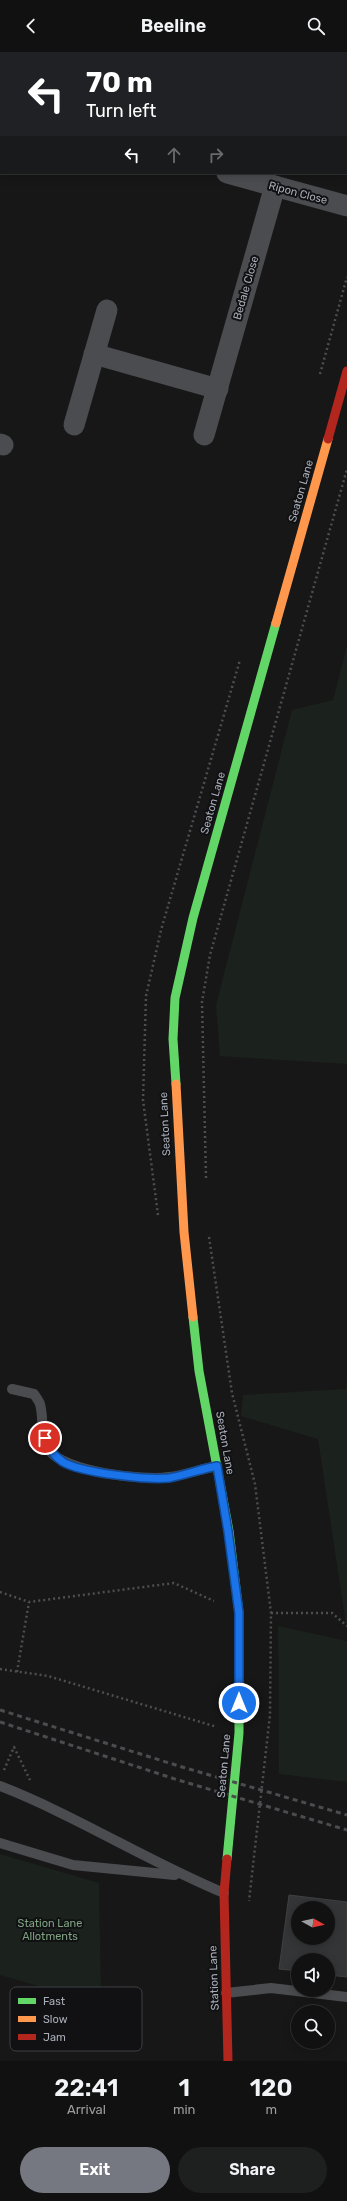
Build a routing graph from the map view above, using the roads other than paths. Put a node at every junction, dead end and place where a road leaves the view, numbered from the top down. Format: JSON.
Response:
{"nodes":[{"id":1,"x":231,"y":174,"type":"edge"},
{"id":2,"x":275,"y":186,"type":"junction"},
{"id":3,"x":347,"y":206,"type":"edge"},
{"id":4,"x":107,"y":310,"type":"dead end"},
{"id":5,"x":94,"y":354,"type":"junction"},
{"id":6,"x":347,"y":371,"type":"edge"},
{"id":7,"x":218,"y":389,"type":"junction"},
{"id":8,"x":74,"y":425,"type":"dead end"},
{"id":9,"x":204,"y":435,"type":"dead end"},
{"id":10,"x":12,"y":1389,"type":"dead end"},
{"id":11,"x":217,"y":1466,"type":"junction"},
{"id":12,"x":0,"y":1786,"type":"edge"},
{"id":13,"x":0,"y":1843,"type":"edge"},
{"id":14,"x":181,"y":1875,"type":"junction"},
{"id":15,"x":224,"y":1893,"type":"junction"},
{"id":16,"x":226,"y":1993,"type":"junction"},
{"id":17,"x":347,"y":1997,"type":"edge"},
{"id":18,"x":228,"y":2061,"type":"edge"}],
"edges":[{"from":1,"to":2,"type":"street","name":"Ripon Close"},
{"from":2,"to":3,"type":"street","name":"Ripon Close"},
{"from":2,"to":7,"type":"street","name":"Bedale Close"},
{"from":4,"to":5,"type":"street"},
{"from":5,"to":7,"type":"street"},
{"from":5,"to":8,"type":"street"},
{"from":6,"to":11,"type":"main road","name":"Seaton Lane"},
{"from":7,"to":9,"type":"street","name":"Bedale Close"},
{"from":10,"to":11,"type":"lane"},
{"from":11,"to":15,"type":"main road","name":"Seaton Lane"},
{"from":12,"to":14,"type":"lane"},
{"from":13,"to":14,"type":"lane"},
{"from":14,"to":15,"type":"lane"},
{"from":15,"to":16,"type":"main road","name":"Station Lane"},
{"from":16,"to":17,"type":"lane"},
{"from":16,"to":18,"type":"main road","name":"Station Lane"}]}
